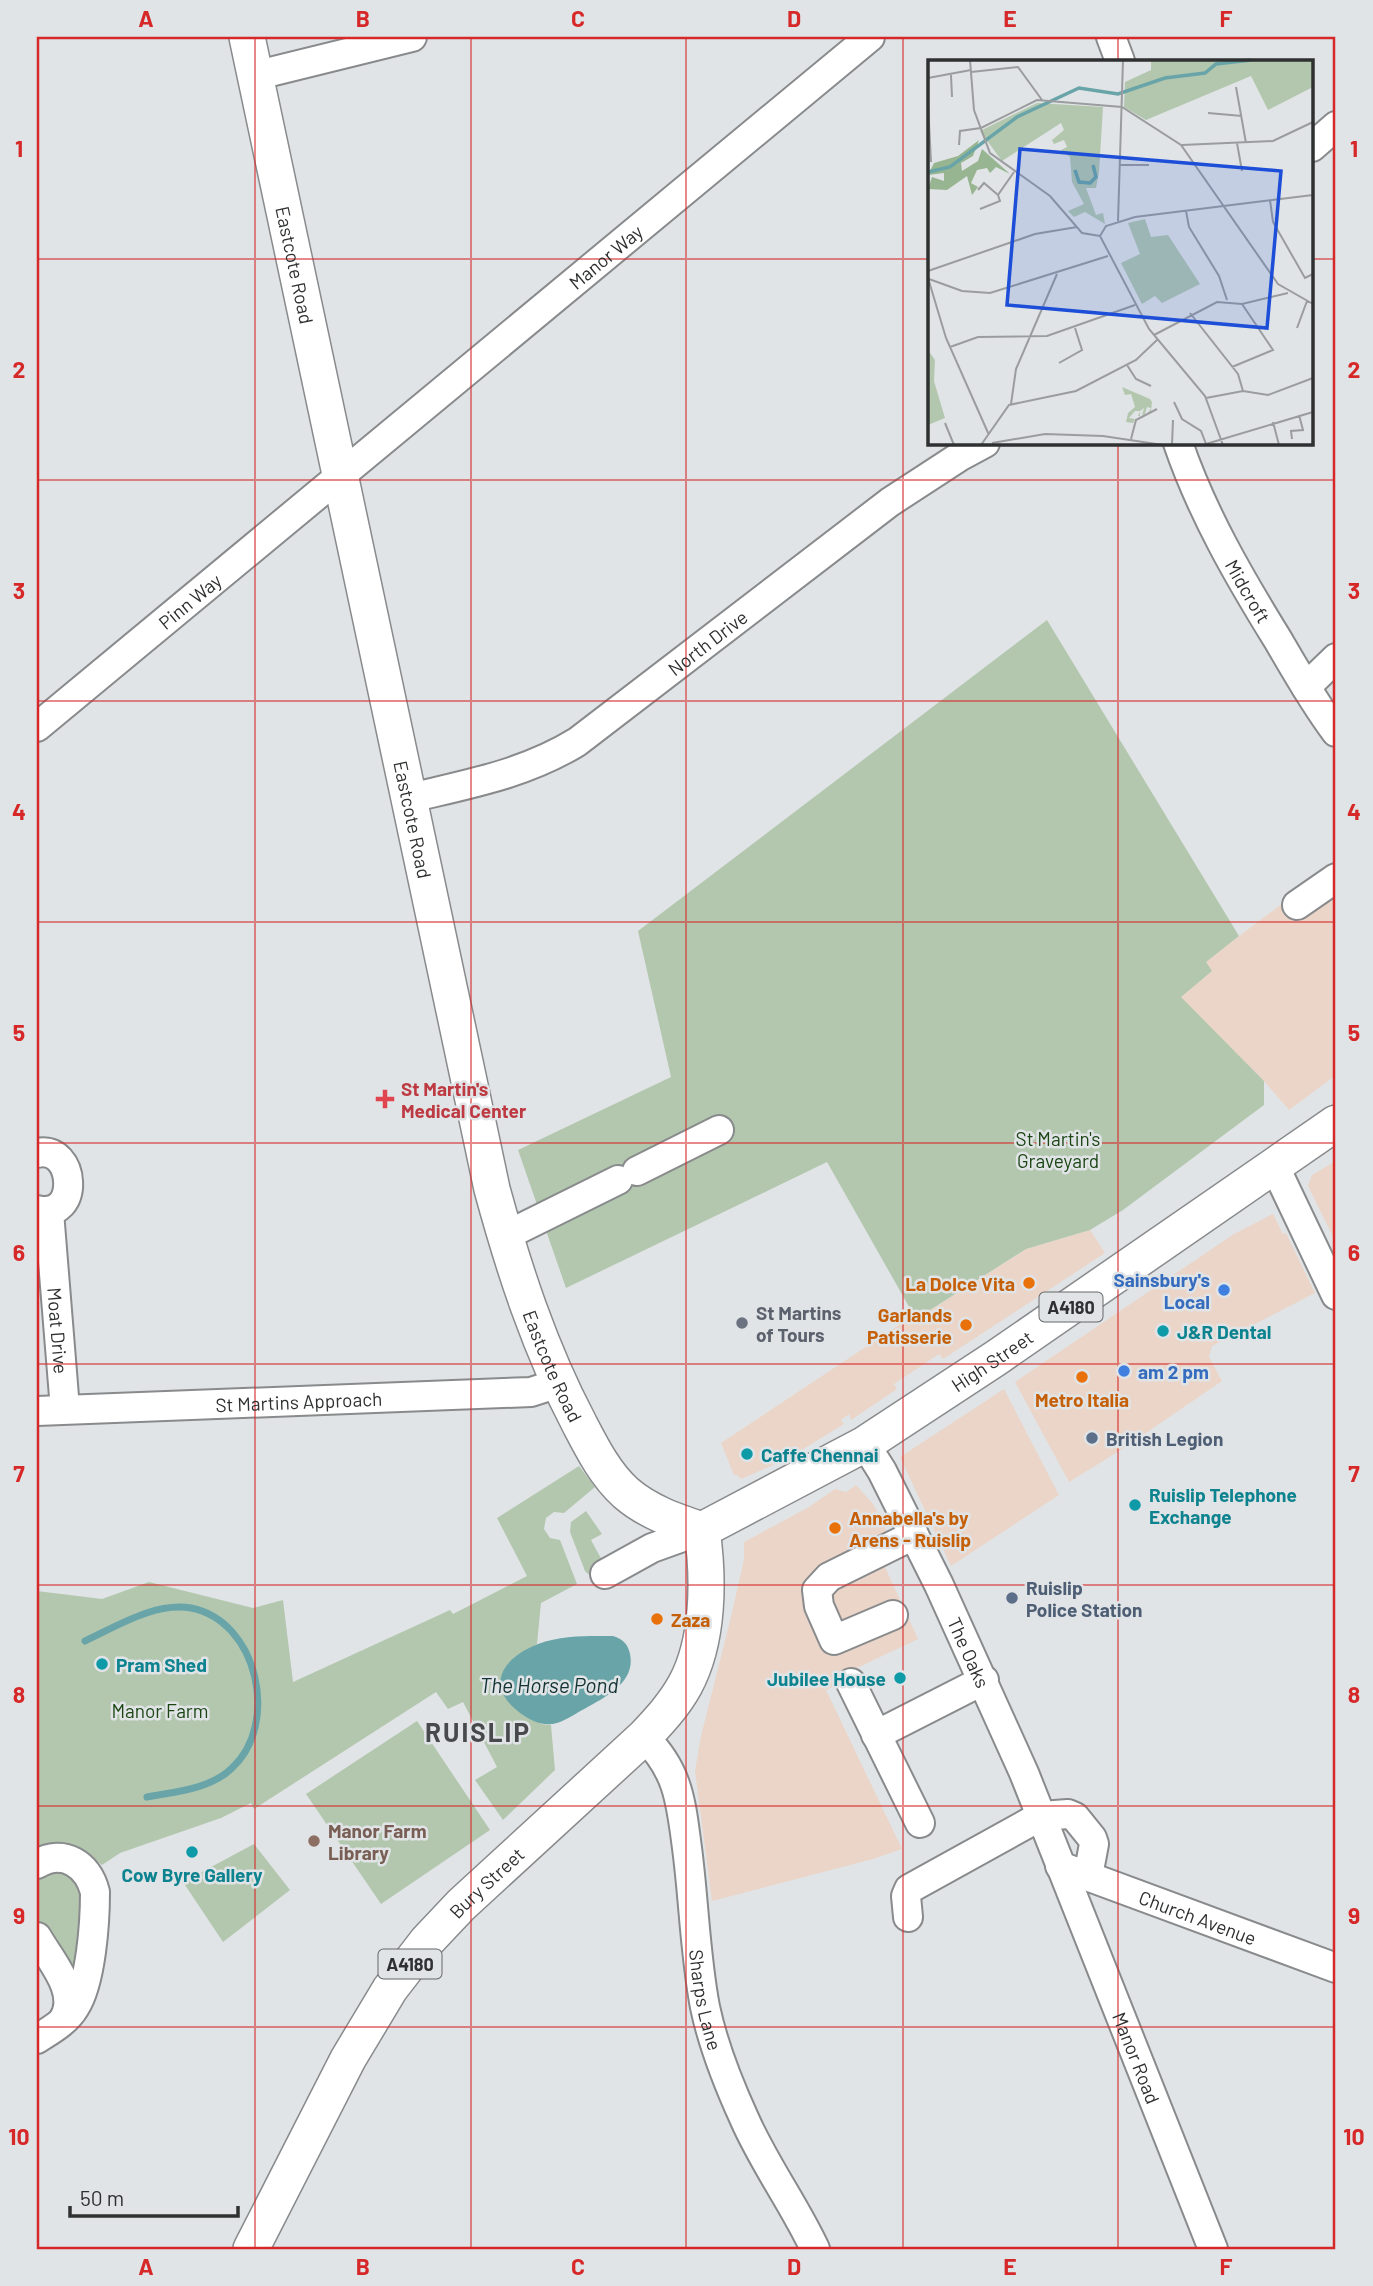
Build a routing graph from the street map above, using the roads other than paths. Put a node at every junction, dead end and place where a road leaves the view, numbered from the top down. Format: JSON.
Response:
{"nodes":[{"id":1,"x":247,"y":37,"type":"edge"},
{"id":2,"x":412,"y":37,"type":"edge"},
{"id":3,"x":870,"y":37,"type":"edge"},
{"id":4,"x":1111,"y":37,"type":"edge"},
{"id":5,"x":1120,"y":60,"type":"edge"},
{"id":6,"x":254,"y":76,"type":"junction"},
{"id":7,"x":1336,"y":126,"type":"edge"},
{"id":8,"x":1314,"y":145,"type":"edge"},
{"id":9,"x":983,"y":444,"type":"edge"},
{"id":10,"x":1178,"y":444,"type":"edge"},
{"id":11,"x":342,"y":475,"type":"junction"},
{"id":12,"x":1336,"y":658,"type":"edge"},
{"id":13,"x":1306,"y":687,"type":"junction"},
{"id":14,"x":37,"y":727,"type":"edge"},
{"id":15,"x":1336,"y":732,"type":"edge"},
{"id":16,"x":410,"y":798,"type":"junction"},
{"id":17,"x":1336,"y":878,"type":"edge"},
{"id":18,"x":1297,"y":905,"type":"dead end"},
{"id":19,"x":1336,"y":1123,"type":"edge"},
{"id":20,"x":719,"y":1130,"type":"dead end"},
{"id":21,"x":37,"y":1153,"type":"edge"},
{"id":22,"x":1275,"y":1167,"type":"junction"},
{"id":23,"x":43,"y":1211,"type":"edge"},
{"id":24,"x":505,"y":1236,"type":"junction"},
{"id":25,"x":1336,"y":1295,"type":"edge"},
{"id":26,"x":559,"y":1383,"type":"junction"},
{"id":27,"x":65,"y":1409,"type":"junction"},
{"id":28,"x":37,"y":1411,"type":"edge"},
{"id":29,"x":865,"y":1444,"type":"junction"},
{"id":30,"x":702,"y":1530,"type":"junction"},
{"id":31,"x":914,"y":1535,"type":"junction"},
{"id":32,"x":605,"y":1574,"type":"dead end"},
{"id":33,"x":893,"y":1615,"type":"dead end"},
{"id":34,"x":984,"y":1681,"type":"junction"},
{"id":35,"x":851,"y":1683,"type":"dead end"},
{"id":36,"x":876,"y":1735,"type":"junction"},
{"id":37,"x":644,"y":1737,"type":"junction"},
{"id":38,"x":1041,"y":1816,"type":"junction"},
{"id":39,"x":920,"y":1823,"type":"dead end"},
{"id":40,"x":37,"y":1864,"type":"edge"},
{"id":41,"x":1060,"y":1866,"type":"junction"},
{"id":42,"x":1088,"y":1876,"type":"junction"},
{"id":43,"x":908,"y":1917,"type":"dead end"},
{"id":44,"x":37,"y":1937,"type":"edge"},
{"id":45,"x":1336,"y":1968,"type":"edge"},
{"id":46,"x":48,"y":2032,"type":"edge"},
{"id":47,"x":251,"y":2249,"type":"edge"},
{"id":48,"x":815,"y":2249,"type":"edge"},
{"id":49,"x":1213,"y":2249,"type":"edge"}],
"edges":[{"from":1,"to":6,"type":"main road","name":"Eastcote Road"},
{"from":2,"to":6,"type":"street"},
{"from":3,"to":11,"type":"street","name":"Manor Way"},
{"from":4,"to":5,"type":"street"},
{"from":6,"to":11,"type":"main road","name":"Eastcote Road"},
{"from":7,"to":8,"type":"street"},
{"from":9,"to":16,"type":"street","name":"North Drive"},
{"from":10,"to":13,"type":"street","name":"Midcroft"},
{"from":11,"to":14,"type":"street","name":"Pinn Way"},
{"from":11,"to":16,"type":"main road","name":"Eastcote Road"},
{"from":12,"to":13,"type":"street"},
{"from":13,"to":15,"type":"street","name":"Midcroft"},
{"from":16,"to":24,"type":"main road","name":"Eastcote Road"},
{"from":17,"to":18,"type":"street"},
{"from":19,"to":22,"type":"main road","name":"High Street","number":"A4180"},
{"from":20,"to":24,"type":"street"},
{"from":21,"to":23,"type":"street","name":"Moat Drive"},
{"from":22,"to":25,"type":"street"},
{"from":22,"to":29,"type":"main road","name":"High Street","number":"A4180"},
{"from":23,"to":27,"type":"street","name":"Moat Drive"},
{"from":24,"to":26,"type":"main road","name":"Eastcote Road"},
{"from":26,"to":27,"type":"street","name":"St Martins Approach"},
{"from":26,"to":30,"type":"main road","name":"Eastcote Road"},
{"from":27,"to":28,"type":"street","name":"St Martins Approach"},
{"from":29,"to":30,"type":"main road","name":"High Street","number":"A4180"},
{"from":29,"to":31,"type":"street","name":"The Oaks"},
{"from":30,"to":32,"type":"street"},
{"from":30,"to":37,"type":"main road","name":"Bury Street","number":"A4180"},
{"from":31,"to":33,"type":"street"},
{"from":31,"to":34,"type":"street","name":"The Oaks"},
{"from":34,"to":36,"type":"street"},
{"from":34,"to":38,"type":"street","name":"The Oaks"},
{"from":35,"to":36,"type":"street"},
{"from":36,"to":39,"type":"street"},
{"from":37,"to":47,"type":"main road","name":"Bury Street","number":"A4180"},
{"from":37,"to":48,"type":"street","name":"Sharps Lane"},
{"from":38,"to":41,"type":"street","name":"The Oaks"},
{"from":38,"to":42,"type":"street"},
{"from":38,"to":43,"type":"street"},
{"from":40,"to":46,"type":"street"},
{"from":41,"to":42,"type":"street","name":"Church Avenue"},
{"from":41,"to":49,"type":"street","name":"Manor Road"},
{"from":42,"to":45,"type":"street","name":"Church Avenue"},
{"from":44,"to":46,"type":"street"}]}
